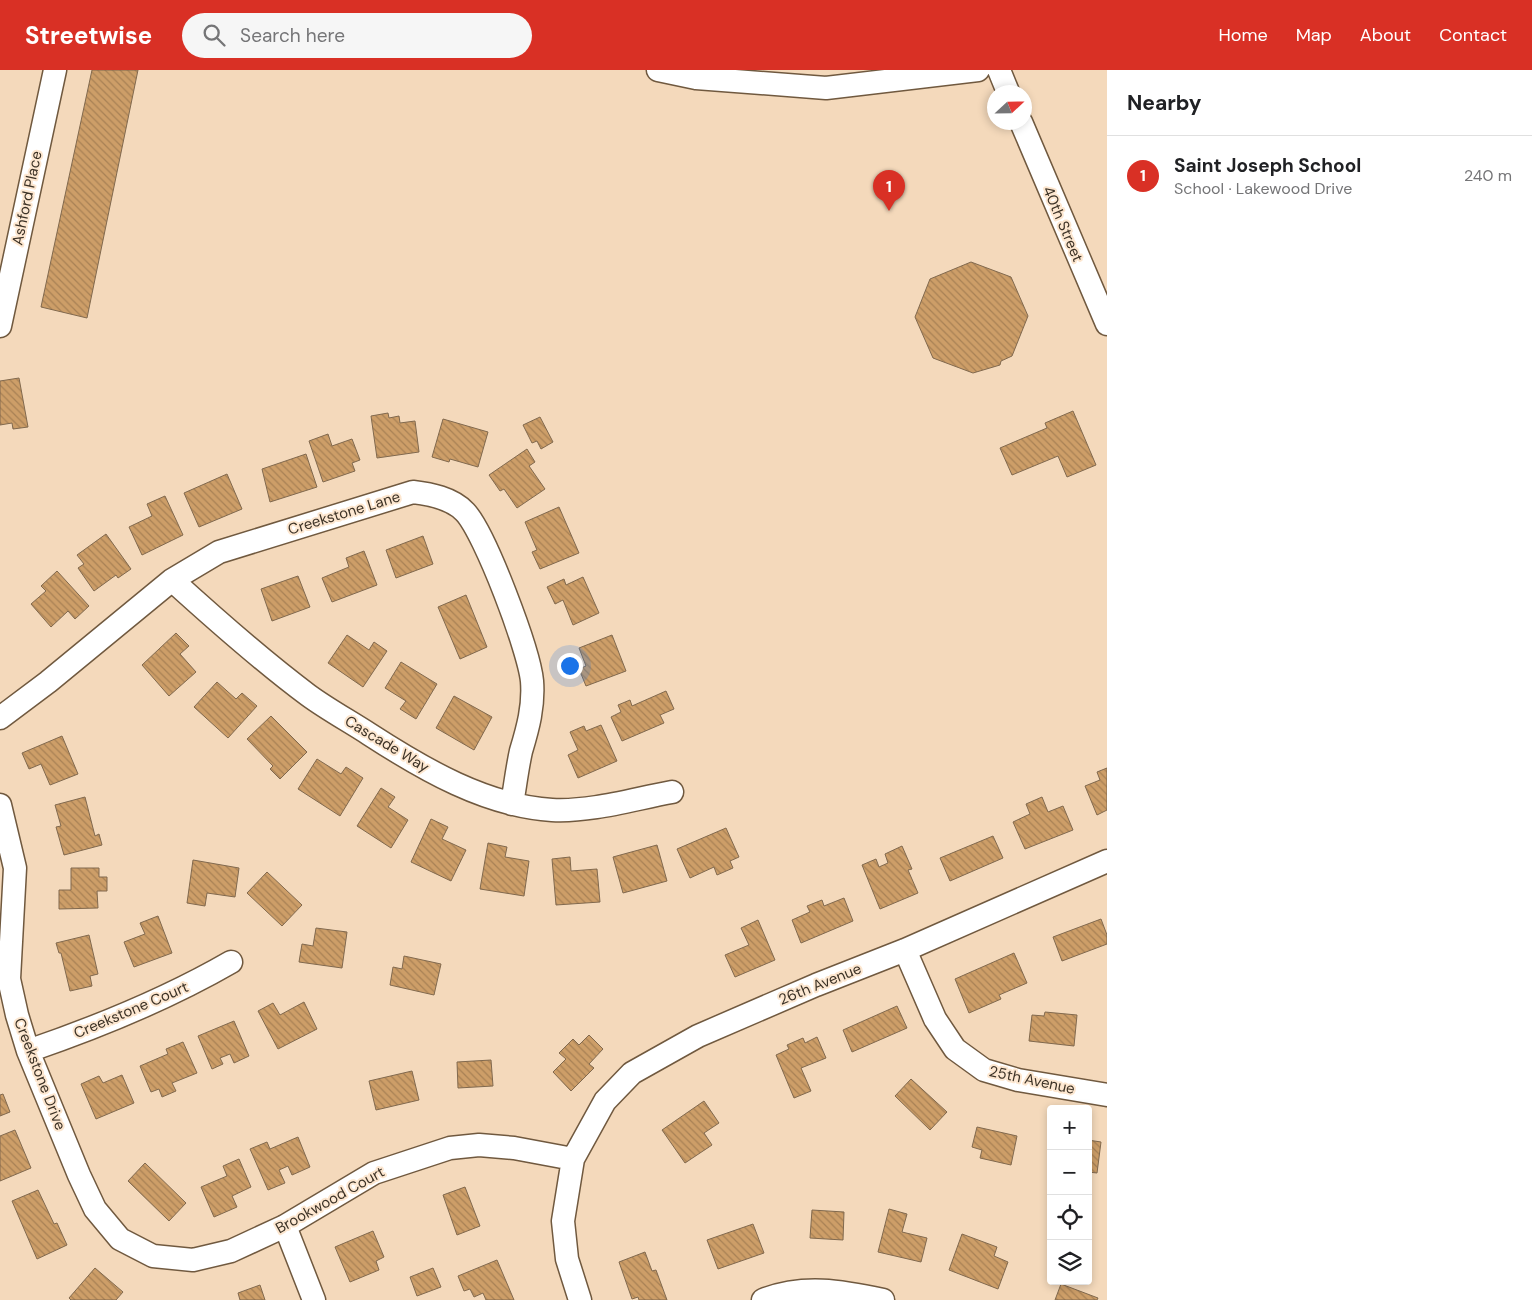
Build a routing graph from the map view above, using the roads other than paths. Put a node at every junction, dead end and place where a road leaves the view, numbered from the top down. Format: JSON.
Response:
{"nodes":[{"id":1,"x":54,"y":70,"type":"edge"},
{"id":2,"x":658,"y":70,"type":"edge"},
{"id":3,"x":978,"y":70,"type":"edge"},
{"id":4,"x":999,"y":70,"type":"edge"},
{"id":5,"x":1005,"y":85,"type":"edge"},
{"id":6,"x":1024,"y":130,"type":"edge"},
{"id":7,"x":1106,"y":317,"type":"edge"},
{"id":8,"x":0,"y":326,"type":"edge"},
{"id":9,"x":172,"y":580,"type":"junction"},
{"id":10,"x":0,"y":718,"type":"edge"},
{"id":11,"x":672,"y":792,"type":"dead end"},
{"id":12,"x":512,"y":804,"type":"junction"},
{"id":13,"x":0,"y":805,"type":"edge"},
{"id":14,"x":1107,"y":861,"type":"edge"},
{"id":15,"x":905,"y":950,"type":"junction"},
{"id":16,"x":231,"y":962,"type":"dead end"},
{"id":17,"x":28,"y":1051,"type":"junction"},
{"id":18,"x":1107,"y":1095,"type":"edge"},
{"id":19,"x":573,"y":1159,"type":"junction"},
{"id":20,"x":285,"y":1226,"type":"junction"},
{"id":21,"x":177,"y":1258,"type":"joint"},
{"id":22,"x":314,"y":1300,"type":"edge"},
{"id":23,"x":580,"y":1300,"type":"edge"},
{"id":24,"x":763,"y":1300,"type":"edge"},
{"id":25,"x":883,"y":1300,"type":"edge"}],
"edges":[{"from":1,"to":8,"type":"street","name":"Ashford Place"},
{"from":2,"to":3,"type":"street"},
{"from":4,"to":5,"type":"street"},
{"from":6,"to":7,"type":"street","name":"40th Street"},
{"from":9,"to":10,"type":"street","name":"Creekstone Lane"},
{"from":9,"to":12,"type":"street","name":"Cascade Way"},
{"from":9,"to":12,"type":"street","name":"Creekstone Lane"},
{"from":11,"to":12,"type":"street","name":"Cascade Way"},
{"from":13,"to":17,"type":"street","name":"Creekstone Drive"},
{"from":14,"to":15,"type":"street","name":"26th Avenue"},
{"from":15,"to":18,"type":"street","name":"25th Avenue"},
{"from":15,"to":19,"type":"street","name":"26th Avenue"},
{"from":16,"to":17,"type":"street","name":"Creekstone Court"},
{"from":17,"to":21,"type":"street","name":"Creekstone Drive"},
{"from":19,"to":20,"type":"street","name":"Brookwood Court"},
{"from":19,"to":23,"type":"street","name":"26th Avenue"},
{"from":20,"to":21,"type":"street","name":"Brookwood Court"},
{"from":20,"to":22,"type":"street"},
{"from":24,"to":25,"type":"street"}]}
